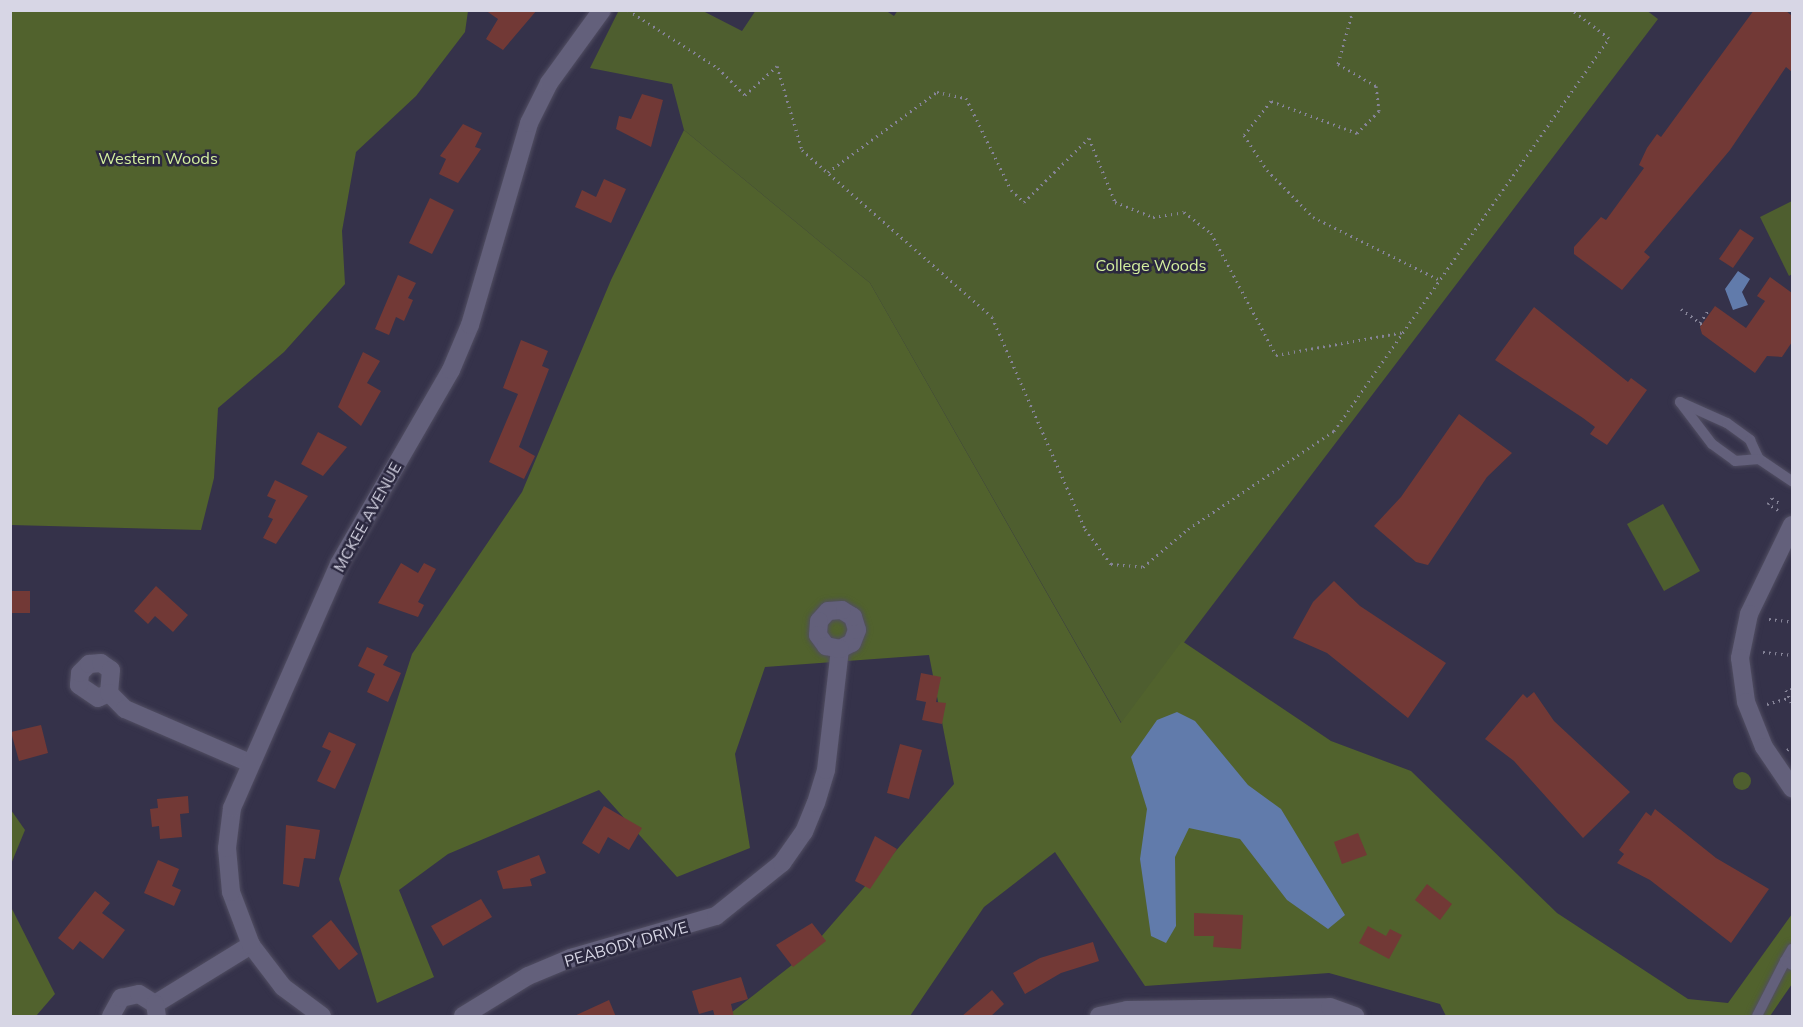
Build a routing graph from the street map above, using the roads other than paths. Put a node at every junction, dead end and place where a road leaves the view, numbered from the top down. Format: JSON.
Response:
{"nodes":[{"id":1,"x":602,"y":10,"type":"edge"},
{"id":2,"x":1716,"y":420,"type":"junction"},
{"id":3,"x":1705,"y":434,"type":"junction"},
{"id":4,"x":1758,"y":459,"type":"junction"},
{"id":5,"x":1792,"y":481,"type":"edge"},
{"id":6,"x":1792,"y":525,"type":"edge"},
{"id":7,"x":840,"y":649,"type":"dead end"},
{"id":8,"x":109,"y":693,"type":"dead end"},
{"id":9,"x":250,"y":763,"type":"junction"},
{"id":10,"x":1792,"y":789,"type":"edge"},
{"id":11,"x":251,"y":945,"type":"junction"},
{"id":12,"x":1792,"y":949,"type":"edge"},
{"id":13,"x":1789,"y":963,"type":"edge"},
{"id":14,"x":156,"y":1010,"type":"edge"},
{"id":15,"x":489,"y":1010,"type":"edge"},
{"id":16,"x":111,"y":1017,"type":"edge"},
{"id":17,"x":322,"y":1017,"type":"edge"},
{"id":18,"x":463,"y":1017,"type":"edge"},
{"id":19,"x":1099,"y":1017,"type":"edge"},
{"id":20,"x":1355,"y":1017,"type":"edge"},
{"id":21,"x":1757,"y":1017,"type":"edge"}],
"edges":[{"from":1,"to":9,"type":"street","name":"MCKEE AVENUE"},
{"from":2,"to":3,"type":"lane"},
{"from":2,"to":3,"type":"lane"},
{"from":2,"to":4,"type":"lane"},
{"from":3,"to":4,"type":"lane"},
{"from":4,"to":5,"type":"lane"},
{"from":6,"to":10,"type":"street"},
{"from":7,"to":15,"type":"street","name":"PEABODY DRIVE"},
{"from":8,"to":9,"type":"street"},
{"from":9,"to":11,"type":"street","name":"MCKEE AVENUE"},
{"from":11,"to":14,"type":"street"},
{"from":11,"to":17,"type":"street","name":"MCKEE AVENUE"},
{"from":12,"to":13,"type":"lane"},
{"from":13,"to":21,"type":"lane"},
{"from":14,"to":16,"type":"street"},
{"from":15,"to":18,"type":"street"},
{"from":19,"to":20,"type":"street"}]}
